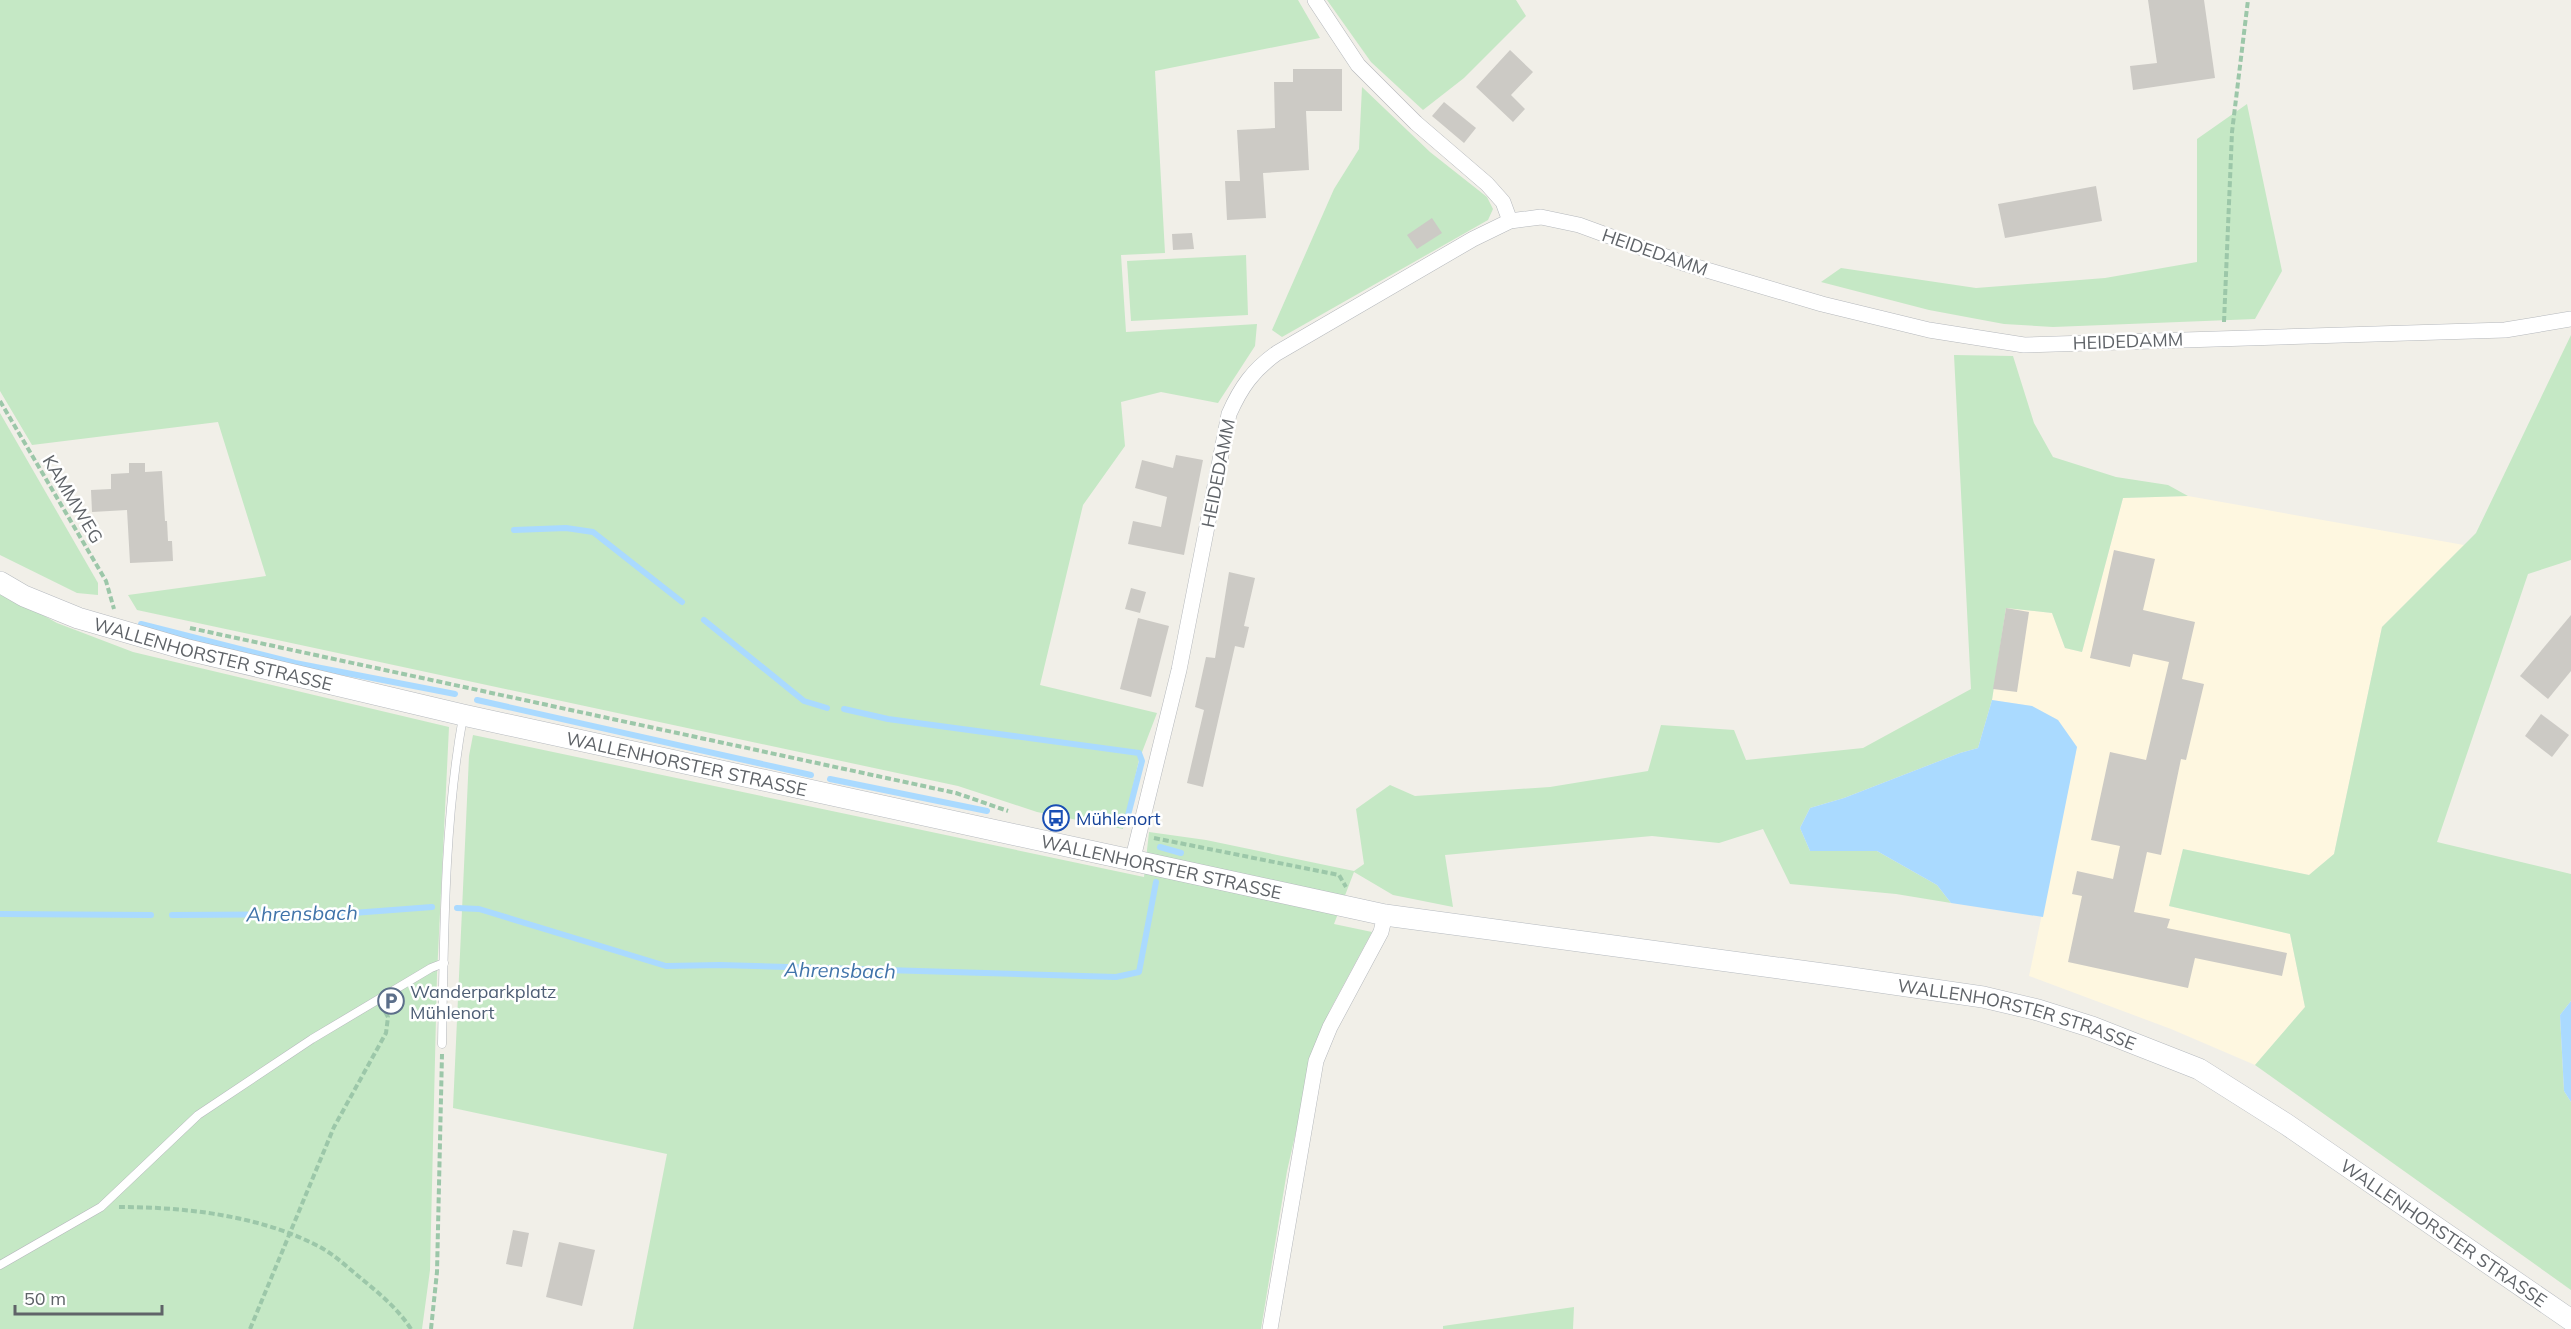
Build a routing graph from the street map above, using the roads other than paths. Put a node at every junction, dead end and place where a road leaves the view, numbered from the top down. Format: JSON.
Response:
{"nodes":[{"id":1,"x":1315,"y":0,"type":"edge"},
{"id":2,"x":1510,"y":221,"type":"junction"},
{"id":3,"x":2571,"y":319,"type":"edge"},
{"id":4,"x":0,"y":582,"type":"edge"},
{"id":5,"x":464,"y":715,"type":"junction"},
{"id":6,"x":1132,"y":862,"type":"junction"},
{"id":7,"x":1385,"y":915,"type":"junction"},
{"id":8,"x":444,"y":963,"type":"junction"},
{"id":9,"x":442,"y":1044,"type":"road end"},
{"id":10,"x":0,"y":1265,"type":"edge"},
{"id":11,"x":2571,"y":1320,"type":"edge"},
{"id":12,"x":1270,"y":1329,"type":"edge"}],
"edges":[{"from":1,"to":2,"type":"street"},
{"from":2,"to":3,"type":"street","name":"HEIDEDAMM"},
{"from":2,"to":6,"type":"street","name":"HEIDEDAMM"},
{"from":4,"to":5,"type":"main road","name":"WALLENHORSTER STRASSE"},
{"from":5,"to":6,"type":"main road","name":"WALLENHORSTER STRASSE"},
{"from":5,"to":8,"type":"lane"},
{"from":6,"to":7,"type":"main road","name":"WALLENHORSTER STRASSE"},
{"from":7,"to":11,"type":"main road","name":"WALLENHORSTER STRASSE"},
{"from":7,"to":12,"type":"street"},
{"from":8,"to":9,"type":"lane"},
{"from":8,"to":10,"type":"lane"}]}
